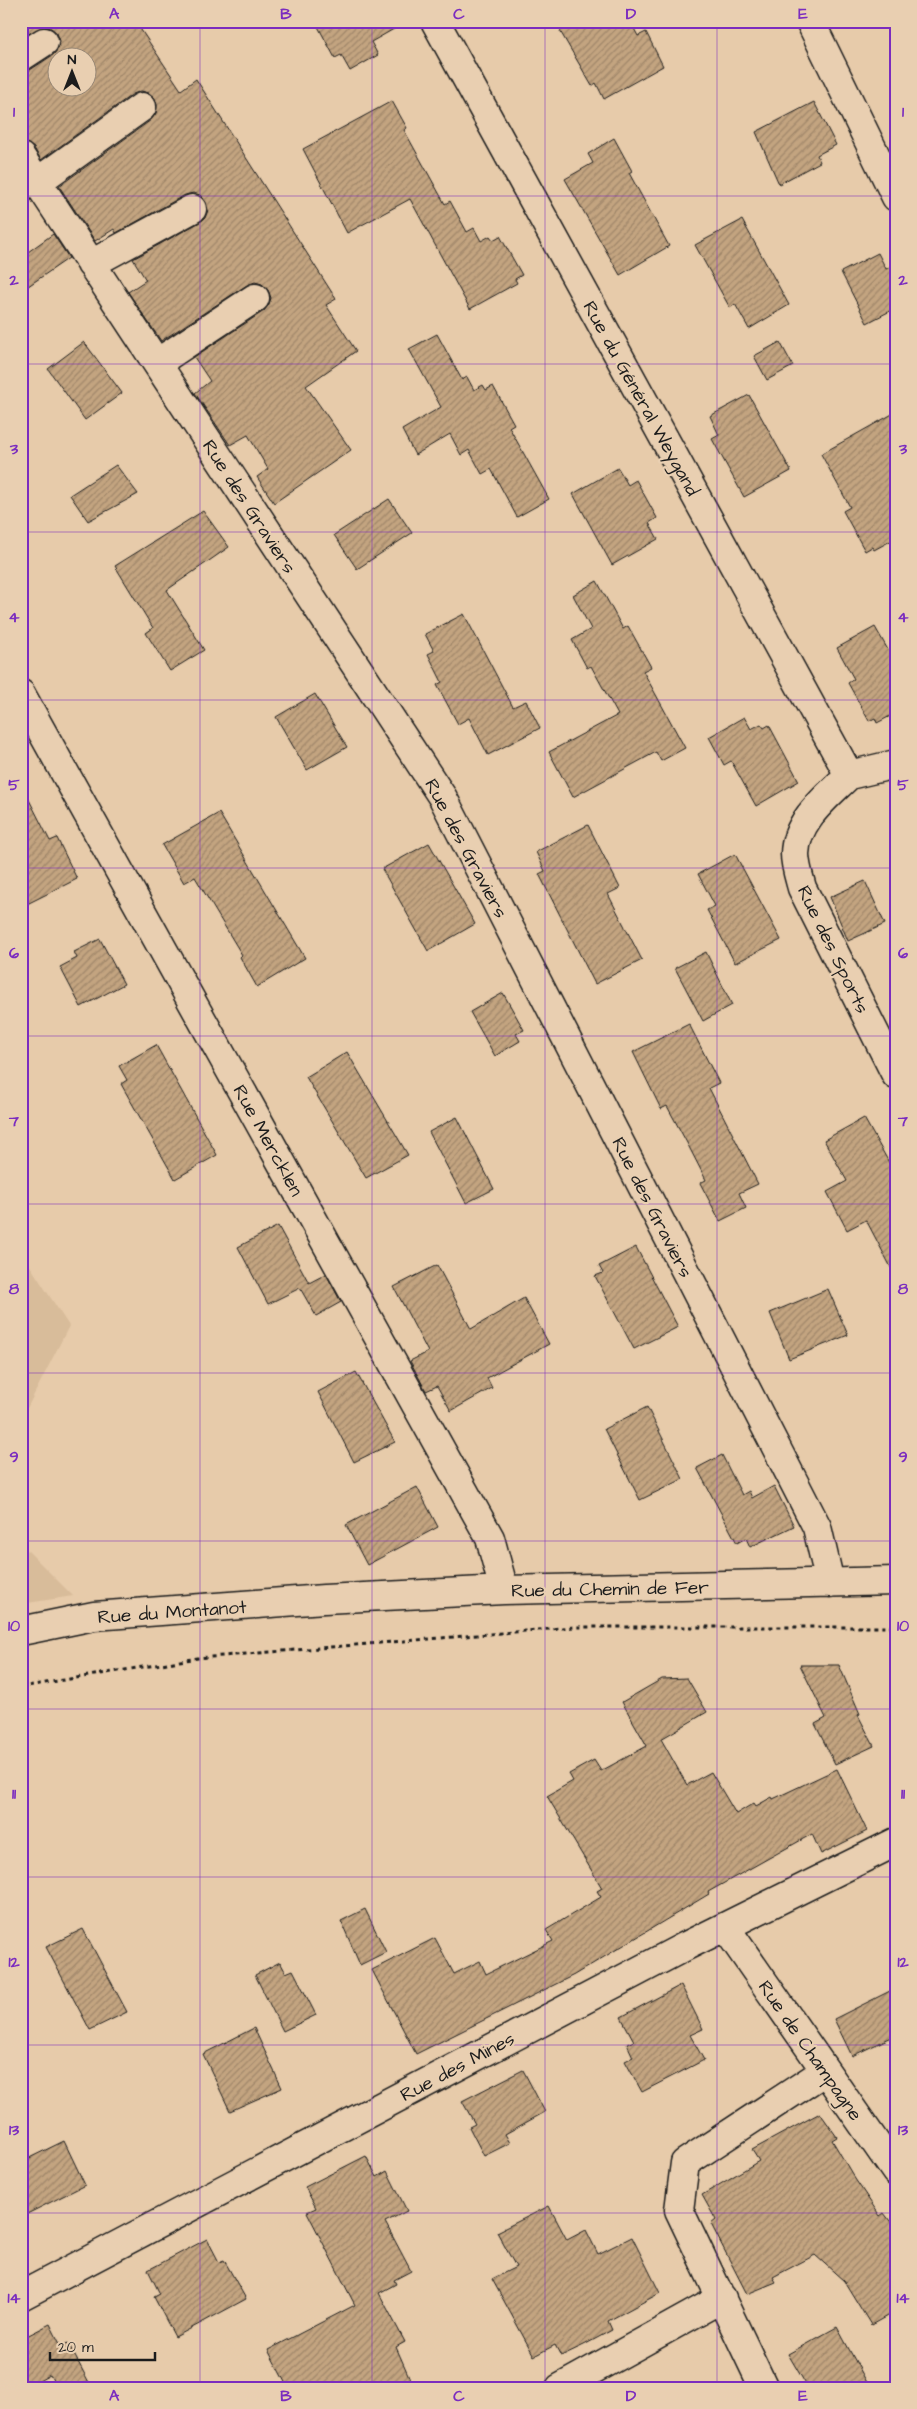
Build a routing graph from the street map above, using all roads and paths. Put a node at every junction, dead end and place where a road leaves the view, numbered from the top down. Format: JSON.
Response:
{"nodes":[{"id":1,"x":435,"y":21,"type":"edge"},
{"id":2,"x":810,"y":21,"type":"edge"},
{"id":3,"x":44,"y":42,"type":"dead end"},
{"id":4,"x":21,"y":57,"type":"edge"},
{"id":5,"x":142,"y":107,"type":"dead end"},
{"id":6,"x":21,"y":157,"type":"edge"},
{"id":7,"x":37,"y":182,"type":"junction"},
{"id":8,"x":896,"y":197,"type":"edge"},
{"id":9,"x":192,"y":209,"type":"dead end"},
{"id":10,"x":91,"y":264,"type":"junction"},
{"id":11,"x":255,"y":298,"type":"dead end"},
{"id":12,"x":157,"y":364,"type":"junction"},
{"id":13,"x":21,"y":694,"type":"edge"},
{"id":14,"x":896,"y":764,"type":"edge"},
{"id":15,"x":849,"y":775,"type":"junction"},
{"id":16,"x":896,"y":1075,"type":"edge"},
{"id":17,"x":896,"y":1582,"type":"edge"},
{"id":18,"x":830,"y":1583,"type":"junction"},
{"id":19,"x":504,"y":1590,"type":"junction"},
{"id":20,"x":324,"y":1599,"type":"joint"},
{"id":21,"x":896,"y":1627,"type":"edge"},
{"id":22,"x":21,"y":1631,"type":"edge"},
{"id":23,"x":21,"y":1687,"type":"edge"},
{"id":24,"x":896,"y":1842,"type":"edge"},
{"id":25,"x":726,"y":1928,"type":"junction"},
{"id":26,"x":825,"y":2071,"type":"junction"},
{"id":27,"x":896,"y":2172,"type":"edge"},
{"id":28,"x":21,"y":2296,"type":"edge"},
{"id":29,"x":722,"y":2298,"type":"junction"},
{"id":30,"x":560,"y":2388,"type":"edge"},
{"id":31,"x":764,"y":2388,"type":"edge"}],
"edges":[{"from":1,"to":15,"type":"street","name":"Rue du Général Weygand"},
{"from":2,"to":8,"type":"street"},
{"from":3,"to":4,"type":"street"},
{"from":5,"to":7,"type":"street"},
{"from":6,"to":7,"type":"street","name":"Rue des Graviers"},
{"from":7,"to":10,"type":"street","name":"Rue des Graviers"},
{"from":9,"to":10,"type":"street"},
{"from":10,"to":12,"type":"street","name":"Rue des Graviers"},
{"from":11,"to":12,"type":"street"},
{"from":12,"to":18,"type":"street","name":"Rue des Graviers"},
{"from":13,"to":19,"type":"street","name":"Rue Mercklen"},
{"from":14,"to":15,"type":"street"},
{"from":15,"to":16,"type":"street","name":"Rue des Sports"},
{"from":17,"to":18,"type":"street","name":"Rue du Chemin de Fer"},
{"from":18,"to":19,"type":"street","name":"Rue du Chemin de Fer"},
{"from":19,"to":20,"type":"street","name":"Rue du Chemin de Fer"},
{"from":20,"to":22,"type":"street","name":"Rue du Montanot"},
{"from":21,"to":23,"type":"path"},
{"from":24,"to":25,"type":"street","name":"Rue des Mines"},
{"from":25,"to":26,"type":"street","name":"Rue de Champagne"},
{"from":25,"to":28,"type":"street","name":"Rue des Mines"},
{"from":26,"to":27,"type":"street","name":"Rue de Champagne"},
{"from":26,"to":29,"type":"street"},
{"from":29,"to":30,"type":"street"},
{"from":29,"to":31,"type":"street"}]}
